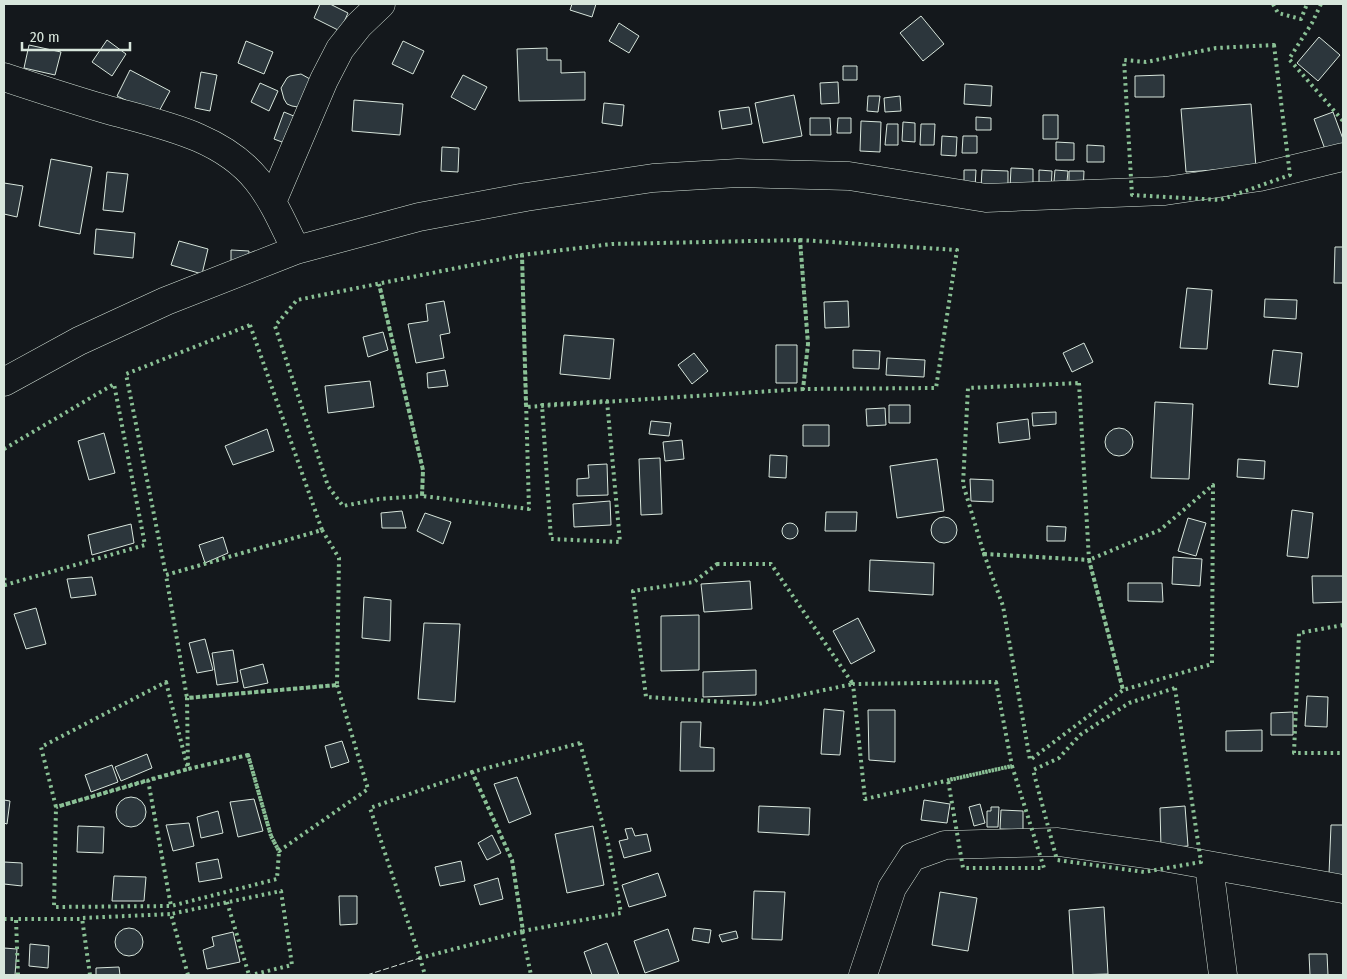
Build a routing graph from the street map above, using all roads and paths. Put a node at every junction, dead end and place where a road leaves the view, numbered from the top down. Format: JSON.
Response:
{"nodes":[{"id":1,"x":381,"y":4,"type":"edge"},
{"id":2,"x":4,"y":77,"type":"edge"},
{"id":3,"x":1343,"y":157,"type":"edge"},
{"id":4,"x":272,"y":202,"type":"junction"},
{"id":5,"x":296,"y":250,"type":"junction"},
{"id":6,"x":4,"y":382,"type":"edge"},
{"id":7,"x":1209,"y":866,"type":"junction"},
{"id":8,"x":1343,"y":889,"type":"edge"},
{"id":9,"x":863,"y":975,"type":"edge"},
{"id":10,"x":1223,"y":975,"type":"edge"}],
"edges":[{"from":1,"to":4,"type":"street"},
{"from":2,"to":4,"type":"street"},
{"from":3,"to":5,"type":"street"},
{"from":4,"to":5,"type":"street"},
{"from":5,"to":6,"type":"street"},
{"from":7,"to":8,"type":"street"},
{"from":7,"to":9,"type":"street"},
{"from":7,"to":10,"type":"street"}]}
